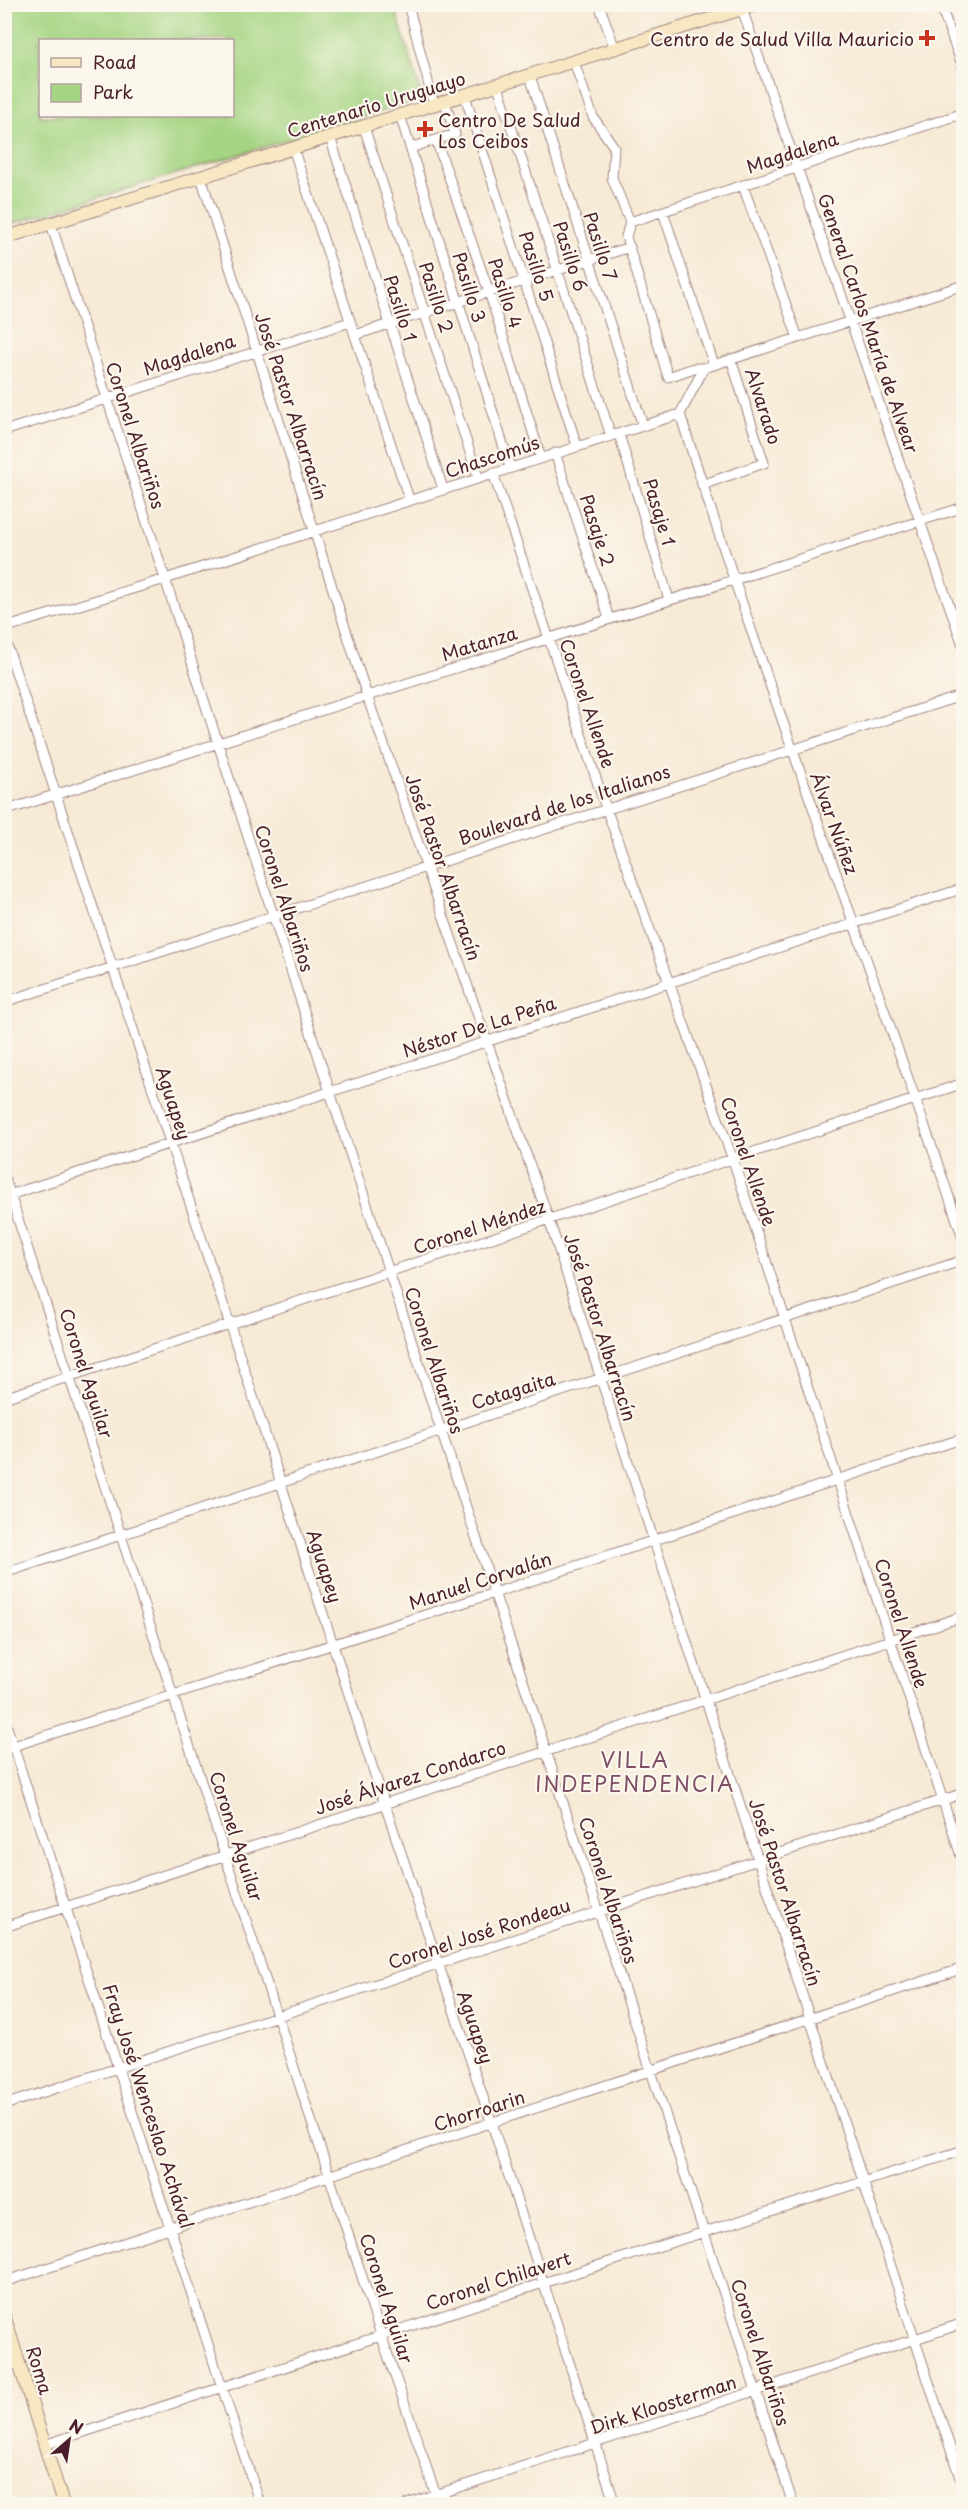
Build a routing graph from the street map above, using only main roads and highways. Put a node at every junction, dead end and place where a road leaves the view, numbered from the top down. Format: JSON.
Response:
{"nodes":[{"id":1,"x":758,"y":4,"type":"edge"},
{"id":2,"x":723,"y":10,"type":"edge"},
{"id":3,"x":4,"y":238,"type":"edge"},
{"id":4,"x":4,"y":2315,"type":"edge"},
{"id":5,"x":63,"y":2505,"type":"edge"}],
"edges":[{"from":1,"to":2,"type":"main road","name":"Centenario Uruguayo"},
{"from":2,"to":3,"type":"main road","name":"Centenario Uruguayo"},
{"from":4,"to":5,"type":"main road","name":"Roma"}]}
